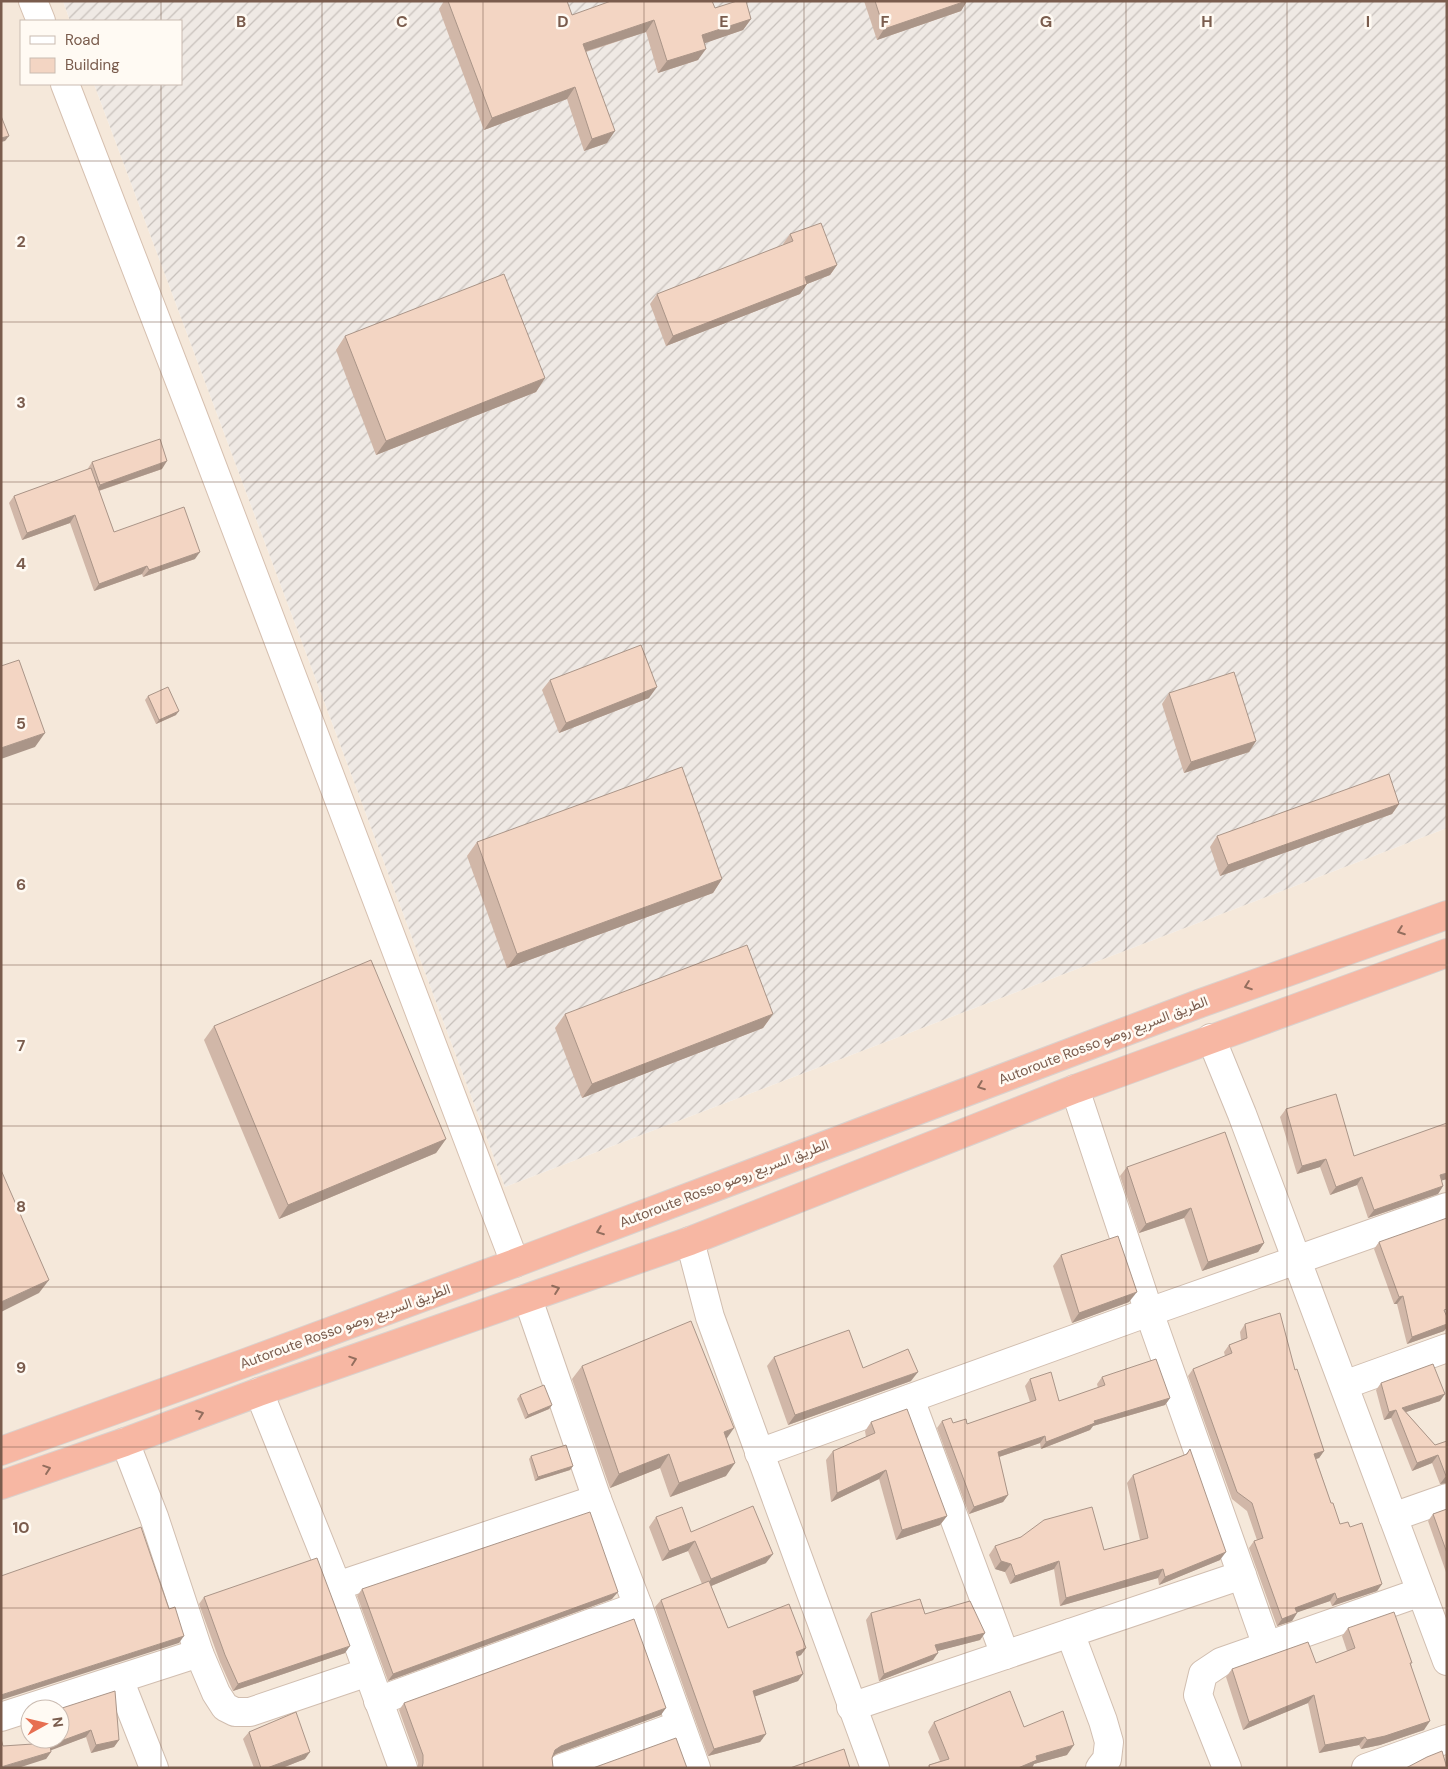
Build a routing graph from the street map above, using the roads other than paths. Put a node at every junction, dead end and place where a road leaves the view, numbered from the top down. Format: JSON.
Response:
{"nodes":[{"id":1,"x":33,"y":1,"type":"edge"},
{"id":2,"x":41,"y":20,"type":"edge"},
{"id":3,"x":65,"y":85,"type":"edge"},
{"id":4,"x":1447,"y":915,"type":"edge"},
{"id":5,"x":1447,"y":953,"type":"edge"},
{"id":6,"x":1211,"y":1038,"type":"junction"},
{"id":7,"x":1075,"y":1088,"type":"junction"},
{"id":8,"x":1447,"y":1206,"type":"edge"},
{"id":9,"x":690,"y":1241,"type":"junction"},
{"id":10,"x":1297,"y":1260,"type":"junction"},
{"id":11,"x":515,"y":1263,"type":"junction"},
{"id":12,"x":528,"y":1299,"type":"junction"},
{"id":13,"x":1149,"y":1312,"type":"junction"},
{"id":14,"x":1447,"y":1348,"type":"edge"},
{"id":15,"x":1344,"y":1385,"type":"junction"},
{"id":16,"x":258,"y":1392,"type":"junction"},
{"id":17,"x":910,"y":1399,"type":"junction"},
{"id":18,"x":125,"y":1442,"type":"junction"},
{"id":19,"x":1,"y":1451,"type":"edge"},
{"id":20,"x":759,"y":1453,"type":"junction"},
{"id":21,"x":1,"y":1485,"type":"edge"},
{"id":22,"x":1447,"y":1498,"type":"edge"},
{"id":23,"x":597,"y":1499,"type":"junction"},
{"id":24,"x":1393,"y":1517,"type":"junction"},
{"id":25,"x":1242,"y":1575,"type":"junction"},
{"id":26,"x":337,"y":1586,"type":"junction"},
{"id":27,"x":1421,"y":1592,"type":"junction"},
{"id":28,"x":638,"y":1606,"type":"junction"},
{"id":29,"x":1070,"y":1633,"type":"junction"},
{"id":30,"x":1267,"y":1646,"type":"junction"},
{"id":31,"x":199,"y":1653,"type":"junction"},
{"id":32,"x":1005,"y":1655,"type":"junction"},
{"id":33,"x":1446,"y":1658,"type":"edge"},
{"id":34,"x":368,"y":1672,"type":"junction"},
{"id":35,"x":119,"y":1678,"type":"junction"},
{"id":36,"x":378,"y":1701,"type":"junction"},
{"id":37,"x":851,"y":1707,"type":"junction"},
{"id":38,"x":1,"y":1717,"type":"edge"},
{"id":39,"x":680,"y":1725,"type":"junction"},
{"id":40,"x":1447,"y":1739,"type":"edge"},
{"id":41,"x":154,"y":1768,"type":"edge"},
{"id":42,"x":403,"y":1768,"type":"edge"},
{"id":43,"x":562,"y":1768,"type":"edge"},
{"id":44,"x":696,"y":1768,"type":"edge"},
{"id":45,"x":875,"y":1768,"type":"edge"},
{"id":46,"x":1100,"y":1768,"type":"edge"},
{"id":47,"x":1226,"y":1768,"type":"edge"},
{"id":48,"x":1366,"y":1768,"type":"edge"}],
"edges":[{"from":1,"to":2,"type":"street"},
{"from":3,"to":11,"type":"street"},
{"from":4,"to":11,"type":"highway","name":"Autoroute Rosso الطريق السريع روصو","one_way":true},
{"from":5,"to":6,"type":"highway"},
{"from":6,"to":7,"type":"highway"},
{"from":6,"to":10,"type":"street"},
{"from":7,"to":9,"type":"highway"},
{"from":7,"to":13,"type":"street"},
{"from":8,"to":10,"type":"street"},
{"from":12,"to":9,"type":"highway","one_way":true},
{"from":9,"to":20,"type":"street"},
{"from":10,"to":13,"type":"street"},
{"from":10,"to":15,"type":"street"},
{"from":11,"to":19,"type":"highway","name":"Autoroute Rosso الطريق السريع روصو"},
{"from":16,"to":12,"type":"highway","one_way":true},
{"from":12,"to":23,"type":"street"},
{"from":13,"to":17,"type":"street"},
{"from":13,"to":25,"type":"street"},
{"from":14,"to":15,"type":"street"},
{"from":15,"to":24,"type":"street"},
{"from":18,"to":16,"type":"highway","one_way":true},
{"from":16,"to":26,"type":"street"},
{"from":17,"to":20,"type":"street"},
{"from":17,"to":32,"type":"street"},
{"from":21,"to":18,"type":"highway","one_way":true},
{"from":18,"to":31,"type":"street"},
{"from":20,"to":37,"type":"street"},
{"from":22,"to":24,"type":"street"},
{"from":23,"to":26,"type":"street"},
{"from":23,"to":28,"type":"street"},
{"from":24,"to":27,"type":"street"},
{"from":25,"to":29,"type":"street"},
{"from":25,"to":30,"type":"street"},
{"from":26,"to":34,"type":"street"},
{"from":27,"to":30,"type":"street"},
{"from":27,"to":33,"type":"street"},
{"from":28,"to":36,"type":"street"},
{"from":28,"to":39,"type":"street"},
{"from":29,"to":32,"type":"street"},
{"from":29,"to":46,"type":"street"},
{"from":30,"to":47,"type":"street"},
{"from":31,"to":34,"type":"street"},
{"from":31,"to":35,"type":"street"},
{"from":32,"to":37,"type":"street"},
{"from":34,"to":36,"type":"street"},
{"from":35,"to":38,"type":"street"},
{"from":35,"to":41,"type":"street"},
{"from":36,"to":42,"type":"street"},
{"from":37,"to":45,"type":"street"},
{"from":39,"to":43,"type":"street"},
{"from":39,"to":44,"type":"street"},
{"from":40,"to":48,"type":"street"}]}
